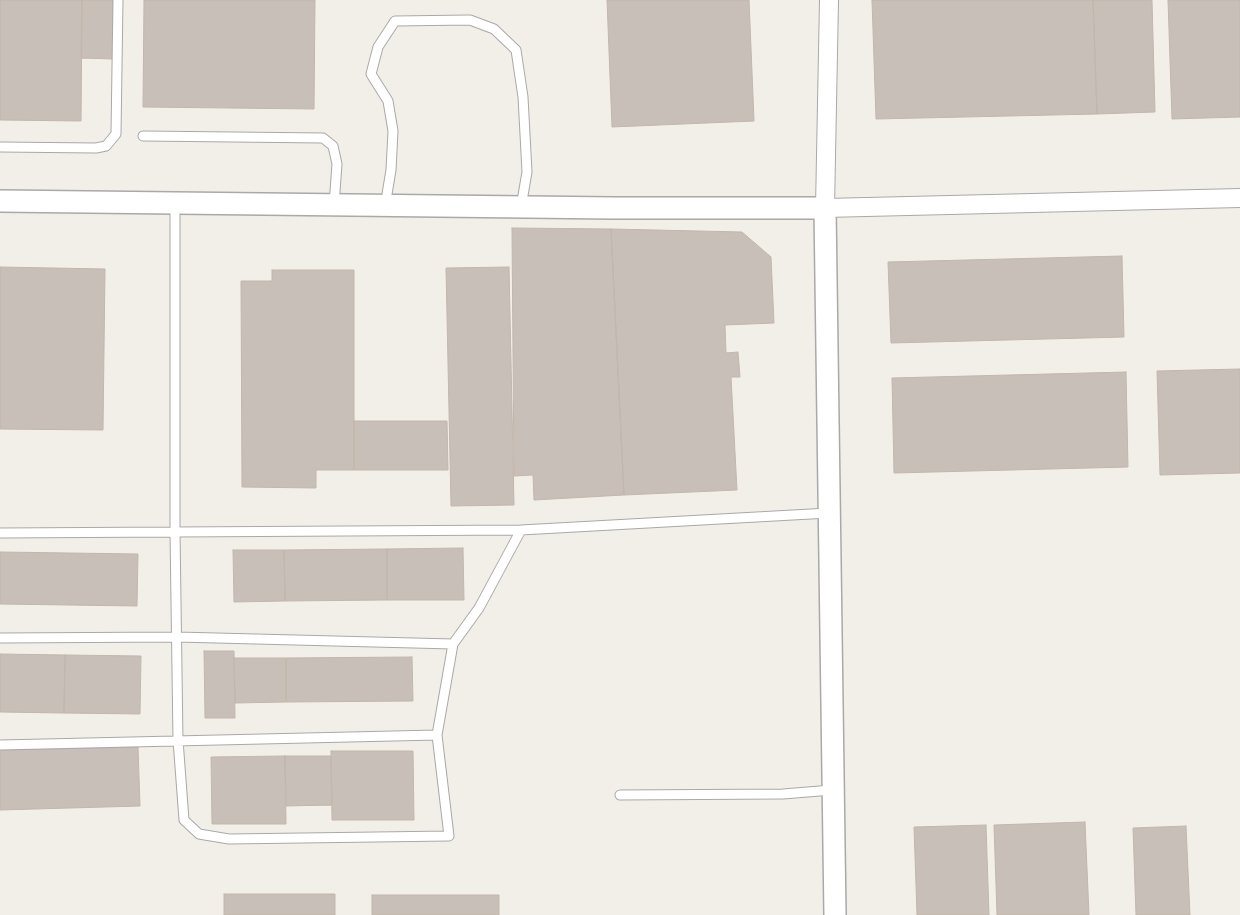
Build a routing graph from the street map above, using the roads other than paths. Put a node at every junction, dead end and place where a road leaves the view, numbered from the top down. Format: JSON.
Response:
{"nodes":[{"id":1,"x":118,"y":0,"type":"edge"},
{"id":2,"x":829,"y":0,"type":"edge"},
{"id":3,"x":144,"y":136,"type":"dead end"},
{"id":4,"x":0,"y":147,"type":"edge"},
{"id":5,"x":1240,"y":198,"type":"edge"},
{"id":6,"x":0,"y":202,"type":"edge"},
{"id":7,"x":175,"y":204,"type":"junction"},
{"id":8,"x":334,"y":205,"type":"junction"},
{"id":9,"x":385,"y":206,"type":"junction"},
{"id":10,"x":521,"y":208,"type":"junction"},
{"id":11,"x":824,"y":208,"type":"junction"},
{"id":12,"x":829,"y":513,"type":"junction"},
{"id":13,"x":521,"y":530,"type":"junction"},
{"id":14,"x":175,"y":532,"type":"junction"},
{"id":15,"x":0,"y":533,"type":"edge"},
{"id":16,"x":177,"y":637,"type":"junction"},
{"id":17,"x":0,"y":638,"type":"edge"},
{"id":18,"x":453,"y":644,"type":"junction"},
{"id":19,"x":438,"y":735,"type":"junction"},
{"id":20,"x":178,"y":740,"type":"junction"},
{"id":21,"x":0,"y":745,"type":"edge"},
{"id":22,"x":833,"y":790,"type":"junction"},
{"id":23,"x":620,"y":795,"type":"dead end"},
{"id":24,"x":835,"y":915,"type":"edge"}],
"edges":[{"from":1,"to":4,"type":"lane"},
{"from":2,"to":11,"type":"street"},
{"from":3,"to":8,"type":"lane"},
{"from":5,"to":11,"type":"street"},
{"from":6,"to":7,"type":"street"},
{"from":7,"to":8,"type":"street"},
{"from":7,"to":14,"type":"lane"},
{"from":8,"to":9,"type":"street"},
{"from":9,"to":10,"type":"street"},
{"from":9,"to":10,"type":"lane"},
{"from":10,"to":11,"type":"street"},
{"from":11,"to":12,"type":"street"},
{"from":12,"to":13,"type":"lane"},
{"from":12,"to":22,"type":"street"},
{"from":13,"to":14,"type":"lane"},
{"from":13,"to":18,"type":"lane"},
{"from":14,"to":15,"type":"lane"},
{"from":14,"to":16,"type":"lane"},
{"from":16,"to":17,"type":"lane"},
{"from":16,"to":18,"type":"lane"},
{"from":16,"to":20,"type":"lane"},
{"from":18,"to":19,"type":"lane"},
{"from":19,"to":20,"type":"lane"},
{"from":19,"to":20,"type":"lane"},
{"from":20,"to":21,"type":"lane"},
{"from":22,"to":23,"type":"lane"},
{"from":22,"to":24,"type":"street"}]}
